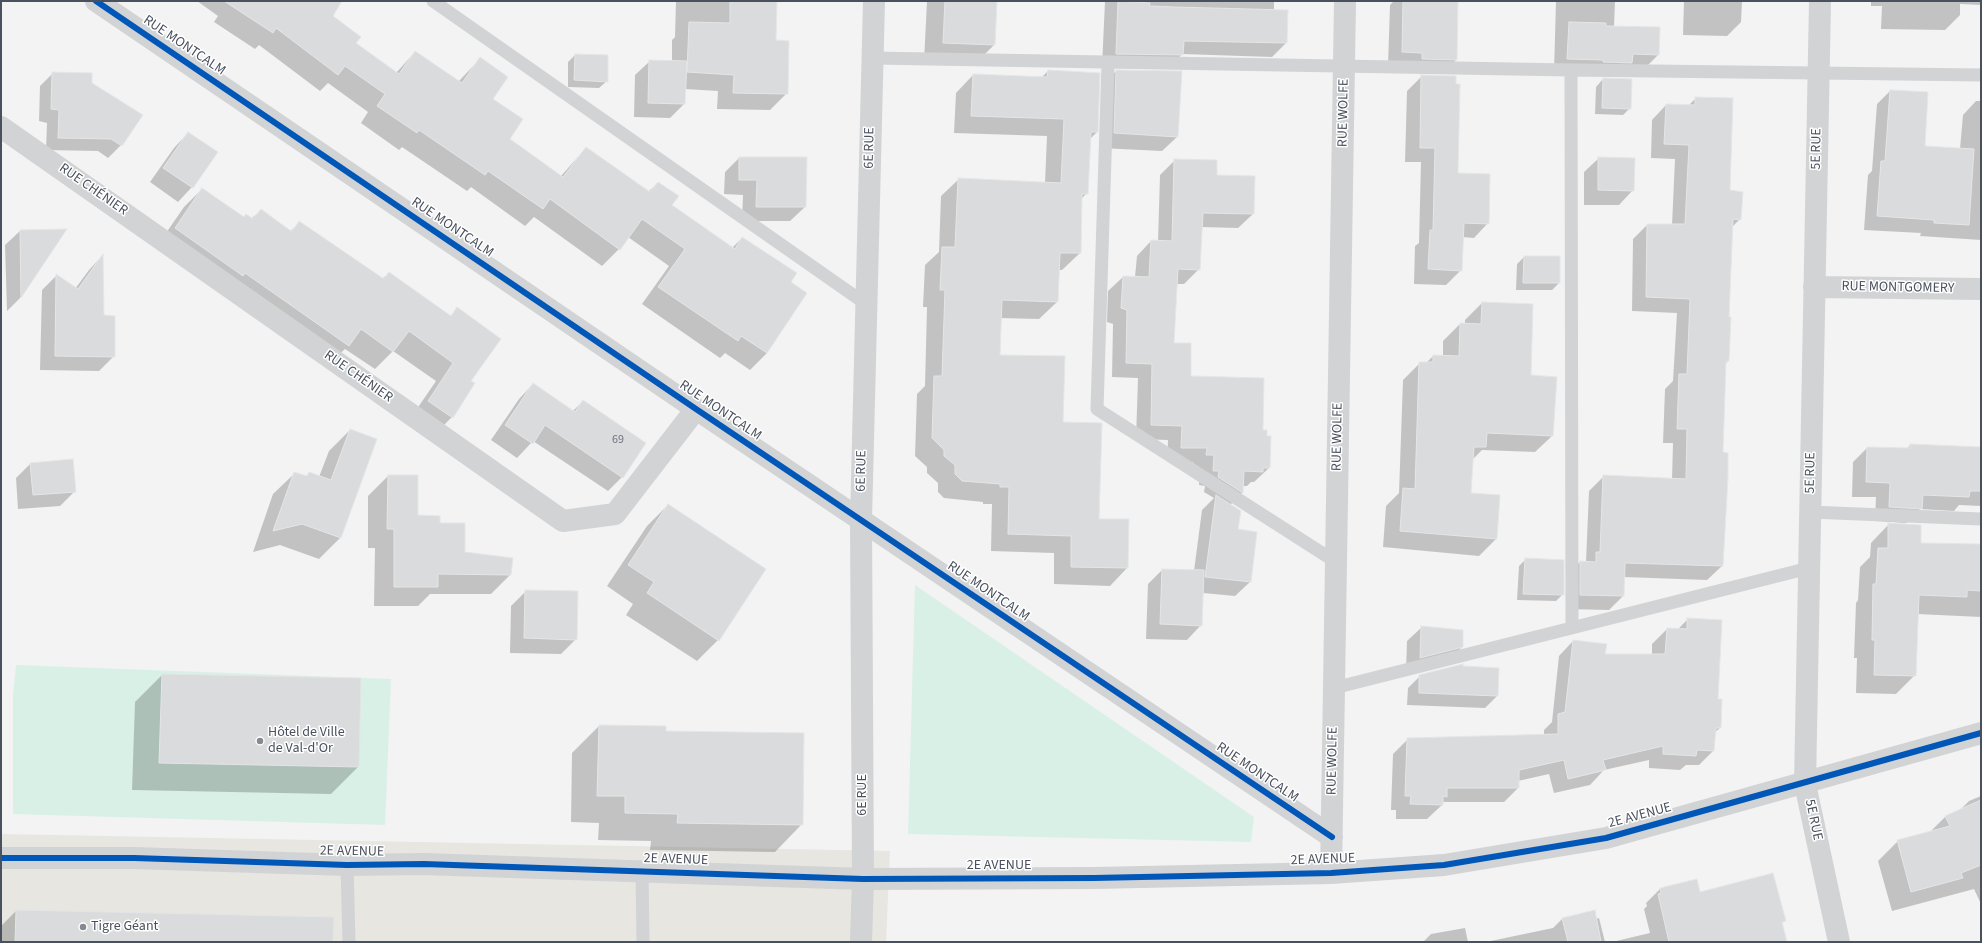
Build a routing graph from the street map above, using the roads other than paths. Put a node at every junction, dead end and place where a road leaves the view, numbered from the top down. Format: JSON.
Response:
{"nodes":[{"id":1,"x":96,"y":1,"type":"edge"},
{"id":2,"x":433,"y":1,"type":"edge"},
{"id":3,"x":874,"y":1,"type":"edge"},
{"id":4,"x":1345,"y":1,"type":"edge"},
{"id":5,"x":1820,"y":1,"type":"edge"},
{"id":6,"x":873,"y":58,"type":"junction"},
{"id":7,"x":1108,"y":63,"type":"junction"},
{"id":8,"x":1344,"y":67,"type":"junction"},
{"id":9,"x":1570,"y":70,"type":"junction"},
{"id":10,"x":1818,"y":74,"type":"junction"},
{"id":11,"x":1981,"y":75,"type":"edge"},
{"id":12,"x":1,"y":127,"type":"edge"},
{"id":13,"x":1814,"y":287,"type":"junction"},
{"id":14,"x":1981,"y":289,"type":"edge"},
{"id":15,"x":866,"y":304,"type":"junction"},
{"id":16,"x":696,"y":409,"type":"junction"},
{"id":17,"x":1810,"y":512,"type":"junction"},
{"id":18,"x":1981,"y":519,"type":"edge"},
{"id":19,"x":861,"y":520,"type":"junction"},
{"id":20,"x":1336,"y":562,"type":"junction"},
{"id":21,"x":1809,"y":568,"type":"junction"},
{"id":22,"x":1572,"y":627,"type":"junction"},
{"id":23,"x":1334,"y":688,"type":"junction"},
{"id":24,"x":1981,"y":733,"type":"edge"},
{"id":25,"x":1805,"y":784,"type":"junction"},
{"id":26,"x":1332,"y":837,"type":"junction"},
{"id":27,"x":1,"y":858,"type":"edge"},
{"id":28,"x":347,"y":865,"type":"junction"},
{"id":29,"x":642,"y":871,"type":"junction"},
{"id":30,"x":1331,"y":873,"type":"junction"},
{"id":31,"x":863,"y":879,"type":"junction"},
{"id":32,"x":348,"y":942,"type":"edge"},
{"id":33,"x":642,"y":942,"type":"edge"},
{"id":34,"x":861,"y":942,"type":"edge"},
{"id":35,"x":1838,"y":942,"type":"edge"}],
"edges":[{"from":1,"to":16,"type":"street","name":"RUE MONTCALM"},
{"from":2,"to":15,"type":"lane"},
{"from":3,"to":6,"type":"street","name":"6E RUE"},
{"from":4,"to":8,"type":"street","name":"RUE WOLFE"},
{"from":5,"to":10,"type":"street","name":"5E RUE"},
{"from":6,"to":7,"type":"lane"},
{"from":6,"to":15,"type":"street","name":"6E RUE"},
{"from":7,"to":8,"type":"lane"},
{"from":7,"to":20,"type":"lane"},
{"from":8,"to":9,"type":"lane"},
{"from":8,"to":20,"type":"street","name":"RUE WOLFE"},
{"from":9,"to":10,"type":"lane"},
{"from":9,"to":22,"type":"lane"},
{"from":10,"to":11,"type":"lane"},
{"from":10,"to":13,"type":"street","name":"5E RUE"},
{"from":12,"to":16,"type":"street","name":"RUE CHÉNIER"},
{"from":13,"to":14,"type":"street","name":"RUE MONTGOMERY"},
{"from":13,"to":17,"type":"street","name":"5E RUE"},
{"from":15,"to":19,"type":"street","name":"6E RUE"},
{"from":16,"to":19,"type":"street","name":"RUE MONTCALM"},
{"from":17,"to":18,"type":"lane"},
{"from":17,"to":21,"type":"street","name":"5E RUE"},
{"from":19,"to":26,"type":"street","name":"RUE MONTCALM"},
{"from":19,"to":31,"type":"street","name":"6E RUE"},
{"from":20,"to":23,"type":"street","name":"RUE WOLFE"},
{"from":21,"to":22,"type":"lane"},
{"from":21,"to":25,"type":"street","name":"5E RUE"},
{"from":22,"to":23,"type":"lane"},
{"from":23,"to":26,"type":"street","name":"RUE WOLFE"},
{"from":24,"to":25,"type":"street","name":"2E AVENUE"},
{"from":25,"to":30,"type":"street","name":"2E AVENUE"},
{"from":25,"to":35,"type":"street","name":"5E RUE"},
{"from":26,"to":30,"type":"street","name":"RUE WOLFE"},
{"from":27,"to":28,"type":"street","name":"2E AVENUE"},
{"from":28,"to":29,"type":"street","name":"2E AVENUE"},
{"from":28,"to":32,"type":"lane"},
{"from":29,"to":31,"type":"street","name":"2E AVENUE"},
{"from":29,"to":33,"type":"lane"},
{"from":30,"to":31,"type":"street","name":"2E AVENUE"},
{"from":31,"to":34,"type":"street","name":"6E RUE"}]}
